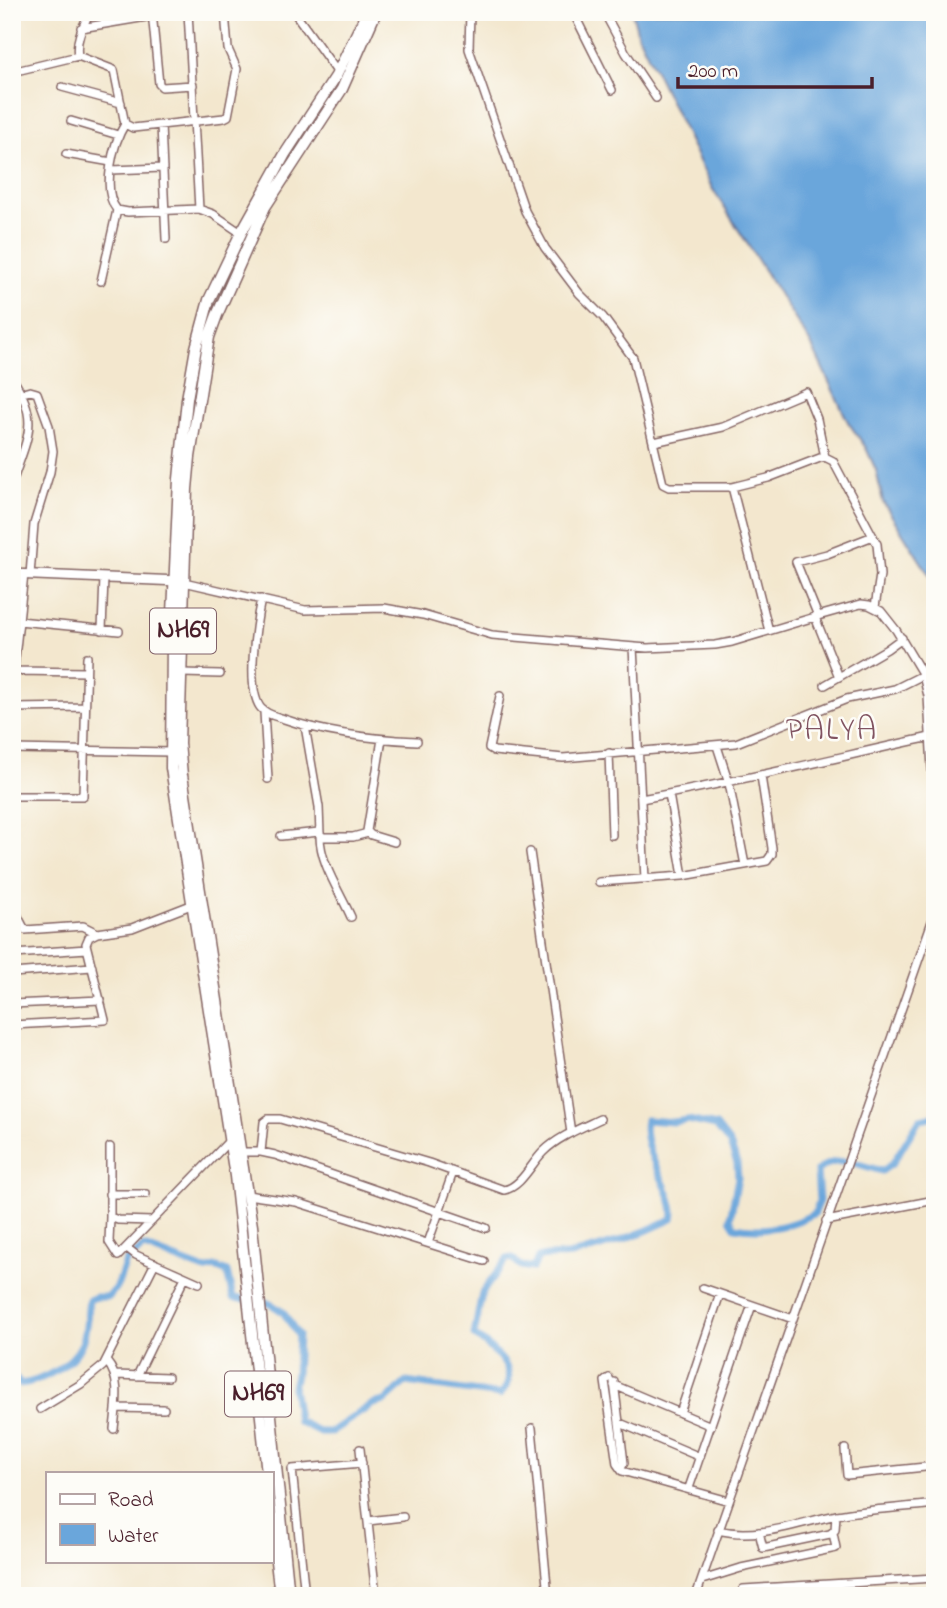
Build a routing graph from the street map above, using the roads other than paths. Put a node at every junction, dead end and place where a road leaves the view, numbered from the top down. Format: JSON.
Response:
{"nodes":[{"id":1,"x":90,"y":12,"type":"edge"},
{"id":2,"x":176,"y":12,"type":"edge"},
{"id":3,"x":188,"y":12,"type":"edge"},
{"id":4,"x":225,"y":12,"type":"edge"},
{"id":5,"x":294,"y":12,"type":"edge"},
{"id":6,"x":367,"y":12,"type":"edge"},
{"id":7,"x":376,"y":12,"type":"edge"},
{"id":8,"x":470,"y":12,"type":"edge"},
{"id":9,"x":573,"y":12,"type":"edge"},
{"id":10,"x":604,"y":12,"type":"edge"},
{"id":11,"x":152,"y":14,"type":"edge"},
{"id":12,"x":81,"y":28,"type":"junction"},
{"id":13,"x":78,"y":56,"type":"junction"},
{"id":14,"x":12,"y":72,"type":"edge"},
{"id":15,"x":338,"y":73,"type":"junction"},
{"id":16,"x":193,"y":85,"type":"junction"},
{"id":17,"x":62,"y":87,"type":"dead end"},
{"id":18,"x":612,"y":90,"type":"dead end"},
{"id":19,"x":656,"y":98,"type":"dead end"},
{"id":20,"x":121,"y":103,"type":"junction"},
{"id":21,"x":71,"y":121,"type":"dead end"},
{"id":22,"x":195,"y":121,"type":"junction"},
{"id":23,"x":125,"y":124,"type":"junction"},
{"id":24,"x":161,"y":125,"type":"junction"},
{"id":25,"x":118,"y":135,"type":"junction"},
{"id":26,"x":66,"y":154,"type":"dead end"},
{"id":27,"x":111,"y":166,"type":"junction"},
{"id":28,"x":163,"y":168,"type":"junction"},
{"id":29,"x":199,"y":209,"type":"junction"},
{"id":30,"x":117,"y":210,"type":"junction"},
{"id":31,"x":166,"y":211,"type":"junction"},
{"id":32,"x":242,"y":233,"type":"junction"},
{"id":33,"x":166,"y":239,"type":"dead end"},
{"id":34,"x":101,"y":281,"type":"dead end"},
{"id":35,"x":204,"y":336,"type":"junction"},
{"id":36,"x":12,"y":378,"type":"edge"},
{"id":37,"x":23,"y":393,"type":"junction"},
{"id":38,"x":12,"y":419,"type":"edge"},
{"id":39,"x":12,"y":426,"type":"edge"},
{"id":40,"x":654,"y":442,"type":"junction"},
{"id":41,"x":825,"y":457,"type":"junction"},
{"id":42,"x":12,"y":483,"type":"edge"},
{"id":43,"x":732,"y":487,"type":"junction"},
{"id":44,"x":873,"y":536,"type":"junction"},
{"id":45,"x":12,"y":574,"type":"edge"},
{"id":46,"x":27,"y":574,"type":"junction"},
{"id":47,"x":104,"y":578,"type":"junction"},
{"id":48,"x":180,"y":581,"type":"junction"},
{"id":49,"x":261,"y":599,"type":"junction"},
{"id":50,"x":875,"y":607,"type":"junction"},
{"id":51,"x":817,"y":616,"type":"junction"},
{"id":52,"x":19,"y":621,"type":"junction"},
{"id":53,"x":102,"y":630,"type":"junction"},
{"id":54,"x":119,"y":631,"type":"dead end"},
{"id":55,"x":769,"y":631,"type":"junction"},
{"id":56,"x":902,"y":638,"type":"junction"},
{"id":57,"x":633,"y":647,"type":"junction"},
{"id":58,"x":87,"y":657,"type":"dead end"},
{"id":59,"x":15,"y":671,"type":"junction"},
{"id":60,"x":86,"y":671,"type":"junction"},
{"id":61,"x":182,"y":673,"type":"junction"},
{"id":62,"x":220,"y":674,"type":"dead end"},
{"id":63,"x":923,"y":675,"type":"junction"},
{"id":64,"x":839,"y":677,"type":"junction"},
{"id":65,"x":825,"y":685,"type":"dead end"},
{"id":66,"x":12,"y":686,"type":"edge"},
{"id":67,"x":500,"y":696,"type":"dead end"},
{"id":68,"x":85,"y":707,"type":"junction"},
{"id":69,"x":12,"y":708,"type":"edge"},
{"id":70,"x":264,"y":712,"type":"junction"},
{"id":71,"x":305,"y":726,"type":"junction"},
{"id":72,"x":930,"y":737,"type":"junction"},
{"id":73,"x":382,"y":739,"type":"junction"},
{"id":74,"x":417,"y":741,"type":"dead end"},
{"id":75,"x":717,"y":746,"type":"junction"},
{"id":76,"x":12,"y":749,"type":"edge"},
{"id":77,"x":84,"y":750,"type":"junction"},
{"id":78,"x":170,"y":752,"type":"junction"},
{"id":79,"x":609,"y":753,"type":"junction"},
{"id":80,"x":639,"y":753,"type":"junction"},
{"id":81,"x":761,"y":776,"type":"junction"},
{"id":82,"x":268,"y":779,"type":"dead end"},
{"id":83,"x":729,"y":783,"type":"junction"},
{"id":84,"x":669,"y":794,"type":"junction"},
{"id":85,"x":12,"y":796,"type":"edge"},
{"id":86,"x":641,"y":799,"type":"junction"},
{"id":87,"x":935,"y":824,"type":"edge"},
{"id":88,"x":320,"y":833,"type":"junction"},
{"id":89,"x":368,"y":833,"type":"junction"},
{"id":90,"x":612,"y":835,"type":"dead end"},
{"id":91,"x":281,"y":836,"type":"dead end"},
{"id":92,"x":394,"y":842,"type":"dead end"},
{"id":93,"x":530,"y":852,"type":"dead end"},
{"id":94,"x":745,"y":865,"type":"junction"},
{"id":95,"x":683,"y":876,"type":"junction"},
{"id":96,"x":645,"y":879,"type":"junction"},
{"id":97,"x":599,"y":882,"type":"dead end"},
{"id":98,"x":12,"y":905,"type":"edge"},
{"id":99,"x":191,"y":905,"type":"junction"},
{"id":100,"x":935,"y":913,"type":"edge"},
{"id":101,"x":351,"y":917,"type":"dead end"},
{"id":102,"x":97,"y":933,"type":"junction"},
{"id":103,"x":87,"y":949,"type":"junction"},
{"id":104,"x":14,"y":954,"type":"dead end"},
{"id":105,"x":92,"y":967,"type":"junction"},
{"id":106,"x":12,"y":974,"type":"edge"},
{"id":107,"x":101,"y":1000,"type":"junction"},
{"id":108,"x":12,"y":1004,"type":"edge"},
{"id":109,"x":12,"y":1025,"type":"edge"},
{"id":110,"x":600,"y":1119,"type":"dead end"},
{"id":111,"x":570,"y":1133,"type":"junction"},
{"id":112,"x":110,"y":1147,"type":"dead end"},
{"id":113,"x":233,"y":1149,"type":"junction"},
{"id":114,"x":261,"y":1152,"type":"junction"},
{"id":115,"x":453,"y":1172,"type":"junction"},
{"id":116,"x":109,"y":1194,"type":"junction"},
{"id":117,"x":146,"y":1194,"type":"dead end"},
{"id":118,"x":247,"y":1195,"type":"junction"},
{"id":119,"x":935,"y":1200,"type":"edge"},
{"id":120,"x":439,"y":1210,"type":"junction"},
{"id":121,"x":110,"y":1217,"type":"junction"},
{"id":122,"x":152,"y":1221,"type":"junction"},
{"id":123,"x":825,"y":1221,"type":"junction"},
{"id":124,"x":486,"y":1228,"type":"dead end"},
{"id":125,"x":428,"y":1243,"type":"junction"},
{"id":126,"x":132,"y":1252,"type":"junction"},
{"id":127,"x":484,"y":1261,"type":"dead end"},
{"id":128,"x":155,"y":1262,"type":"junction"},
{"id":129,"x":185,"y":1277,"type":"junction"},
{"id":130,"x":199,"y":1283,"type":"dead end"},
{"id":131,"x":703,"y":1288,"type":"dead end"},
{"id":132,"x":720,"y":1294,"type":"junction"},
{"id":133,"x":752,"y":1305,"type":"junction"},
{"id":134,"x":793,"y":1319,"type":"junction"},
{"id":135,"x":107,"y":1362,"type":"junction"},
{"id":136,"x":116,"y":1375,"type":"junction"},
{"id":137,"x":137,"y":1376,"type":"junction"},
{"id":138,"x":168,"y":1377,"type":"dead end"},
{"id":139,"x":614,"y":1385,"type":"junction"},
{"id":140,"x":116,"y":1408,"type":"junction"},
{"id":141,"x":40,"y":1409,"type":"dead end"},
{"id":142,"x":164,"y":1409,"type":"dead end"},
{"id":143,"x":680,"y":1413,"type":"junction"},
{"id":144,"x":620,"y":1423,"type":"junction"},
{"id":145,"x":711,"y":1426,"type":"junction"},
{"id":146,"x":532,"y":1428,"type":"dead end"},
{"id":147,"x":114,"y":1429,"type":"dead end"},
{"id":148,"x":360,"y":1449,"type":"dead end"},
{"id":149,"x":845,"y":1449,"type":"dead end"},
{"id":150,"x":700,"y":1457,"type":"junction"},
{"id":151,"x":362,"y":1463,"type":"junction"},
{"id":152,"x":935,"y":1466,"type":"edge"},
{"id":153,"x":621,"y":1468,"type":"junction"},
{"id":154,"x":267,"y":1472,"type":"edge"},
{"id":155,"x":690,"y":1488,"type":"junction"},
{"id":156,"x":729,"y":1501,"type":"junction"},
{"id":157,"x":935,"y":1504,"type":"edge"},
{"id":158,"x":836,"y":1515,"type":"junction"},
{"id":159,"x":403,"y":1517,"type":"dead end"},
{"id":160,"x":368,"y":1521,"type":"junction"},
{"id":161,"x":718,"y":1530,"type":"junction"},
{"id":162,"x":760,"y":1532,"type":"junction"},
{"id":163,"x":833,"y":1533,"type":"junction"},
{"id":164,"x":273,"y":1535,"type":"edge"},
{"id":165,"x":935,"y":1578,"type":"edge"},
{"id":166,"x":702,"y":1580,"type":"junction"},
{"id":167,"x":280,"y":1596,"type":"edge"},
{"id":168,"x":289,"y":1596,"type":"edge"},
{"id":169,"x":305,"y":1596,"type":"edge"},
{"id":170,"x":376,"y":1596,"type":"edge"},
{"id":171,"x":548,"y":1596,"type":"edge"},
{"id":172,"x":696,"y":1596,"type":"edge"},
{"id":173,"x":740,"y":1596,"type":"edge"}],
"edges":[{"from":1,"to":12,"type":"street"},
{"from":2,"to":11,"type":"street"},
{"from":3,"to":16,"type":"street"},
{"from":4,"to":22,"type":"street"},
{"from":5,"to":15,"type":"street"},
{"from":6,"to":15,"type":"highway","number":"NH69"},
{"from":7,"to":35,"type":"highway","number":"NH69"},
{"from":8,"to":40,"type":"street"},
{"from":9,"to":18,"type":"street"},
{"from":10,"to":19,"type":"street"},
{"from":11,"to":12,"type":"street"},
{"from":11,"to":16,"type":"street"},
{"from":12,"to":13,"type":"street"},
{"from":13,"to":14,"type":"street"},
{"from":13,"to":20,"type":"street"},
{"from":15,"to":32,"type":"highway","number":"NH69"},
{"from":16,"to":22,"type":"street"},
{"from":17,"to":20,"type":"street"},
{"from":20,"to":23,"type":"street"},
{"from":21,"to":25,"type":"street"},
{"from":22,"to":24,"type":"street"},
{"from":22,"to":29,"type":"street"},
{"from":23,"to":24,"type":"street"},
{"from":23,"to":25,"type":"street"},
{"from":24,"to":28,"type":"street"},
{"from":25,"to":27,"type":"street"},
{"from":26,"to":27,"type":"street"},
{"from":27,"to":28,"type":"street"},
{"from":27,"to":30,"type":"street"},
{"from":28,"to":31,"type":"street"},
{"from":29,"to":31,"type":"street"},
{"from":29,"to":32,"type":"street"},
{"from":30,"to":31,"type":"street"},
{"from":30,"to":34,"type":"street"},
{"from":31,"to":33,"type":"street"},
{"from":32,"to":35,"type":"highway","number":"NH69"},
{"from":35,"to":48,"type":"highway","number":"NH69"},
{"from":36,"to":37,"type":"street"},
{"from":37,"to":42,"type":"street"},
{"from":37,"to":46,"type":"street"},
{"from":38,"to":39,"type":"street"},
{"from":40,"to":41,"type":"street"},
{"from":40,"to":43,"type":"street"},
{"from":41,"to":43,"type":"street"},
{"from":41,"to":44,"type":"street"},
{"from":43,"to":55,"type":"street"},
{"from":44,"to":50,"type":"street"},
{"from":44,"to":51,"type":"street"},
{"from":45,"to":46,"type":"main road"},
{"from":46,"to":47,"type":"main road"},
{"from":46,"to":52,"type":"street"},
{"from":47,"to":48,"type":"main road"},
{"from":47,"to":53,"type":"street"},
{"from":48,"to":49,"type":"street"},
{"from":48,"to":61,"type":"highway","number":"NH69"},
{"from":48,"to":78,"type":"highway","number":"NH69"},
{"from":49,"to":57,"type":"street"},
{"from":49,"to":70,"type":"street"},
{"from":50,"to":51,"type":"street"},
{"from":50,"to":56,"type":"street"},
{"from":51,"to":55,"type":"street"},
{"from":51,"to":64,"type":"street"},
{"from":52,"to":53,"type":"street"},
{"from":52,"to":59,"type":"street"},
{"from":53,"to":54,"type":"street"},
{"from":55,"to":57,"type":"street"},
{"from":56,"to":63,"type":"street"},
{"from":56,"to":64,"type":"street"},
{"from":57,"to":80,"type":"street"},
{"from":58,"to":60,"type":"street"},
{"from":59,"to":60,"type":"street"},
{"from":59,"to":66,"type":"street"},
{"from":60,"to":68,"type":"street"},
{"from":61,"to":62,"type":"street"},
{"from":61,"to":113,"type":"highway","number":"NH69"},
{"from":63,"to":72,"type":"street"},
{"from":63,"to":75,"type":"street"},
{"from":64,"to":65,"type":"street"},
{"from":67,"to":79,"type":"street"},
{"from":68,"to":69,"type":"street"},
{"from":68,"to":77,"type":"street"},
{"from":70,"to":71,"type":"street"},
{"from":70,"to":82,"type":"street"},
{"from":71,"to":73,"type":"street"},
{"from":71,"to":88,"type":"street"},
{"from":72,"to":81,"type":"street"},
{"from":72,"to":87,"type":"street"},
{"from":73,"to":74,"type":"street"},
{"from":73,"to":89,"type":"street"},
{"from":75,"to":80,"type":"street"},
{"from":75,"to":83,"type":"street"},
{"from":76,"to":77,"type":"street"},
{"from":77,"to":78,"type":"street"},
{"from":77,"to":85,"type":"street"},
{"from":78,"to":99,"type":"highway","number":"NH69"},
{"from":79,"to":80,"type":"street"},
{"from":79,"to":90,"type":"street"},
{"from":80,"to":86,"type":"street"},
{"from":81,"to":83,"type":"street"},
{"from":81,"to":94,"type":"street"},
{"from":83,"to":84,"type":"street"},
{"from":83,"to":94,"type":"street"},
{"from":84,"to":86,"type":"street"},
{"from":84,"to":95,"type":"street"},
{"from":86,"to":96,"type":"street"},
{"from":88,"to":89,"type":"street"},
{"from":88,"to":91,"type":"street"},
{"from":88,"to":101,"type":"street"},
{"from":89,"to":92,"type":"street"},
{"from":93,"to":111,"type":"street"},
{"from":94,"to":95,"type":"street"},
{"from":95,"to":96,"type":"street"},
{"from":96,"to":97,"type":"street"},
{"from":98,"to":102,"type":"street"},
{"from":99,"to":102,"type":"street"},
{"from":99,"to":113,"type":"highway","number":"NH69"},
{"from":100,"to":123,"type":"street"},
{"from":102,"to":103,"type":"street"},
{"from":103,"to":104,"type":"street"},
{"from":103,"to":105,"type":"street"},
{"from":105,"to":106,"type":"street"},
{"from":105,"to":107,"type":"street"},
{"from":107,"to":108,"type":"street"},
{"from":107,"to":109,"type":"street"},
{"from":110,"to":111,"type":"street"},
{"from":111,"to":115,"type":"street"},
{"from":112,"to":116,"type":"street"},
{"from":113,"to":114,"type":"street"},
{"from":113,"to":118,"type":"highway","number":"NH69"},
{"from":113,"to":122,"type":"street"},
{"from":113,"to":154,"type":"highway","number":"NH69"},
{"from":114,"to":115,"type":"street"},
{"from":114,"to":120,"type":"street"},
{"from":115,"to":120,"type":"street"},
{"from":116,"to":117,"type":"street"},
{"from":116,"to":121,"type":"street"},
{"from":118,"to":125,"type":"street"},
{"from":118,"to":168,"type":"highway","number":"NH69"},
{"from":119,"to":123,"type":"street"},
{"from":120,"to":124,"type":"street"},
{"from":120,"to":125,"type":"street"},
{"from":121,"to":122,"type":"street"},
{"from":121,"to":126,"type":"street"},
{"from":122,"to":126,"type":"street"},
{"from":123,"to":134,"type":"street"},
{"from":125,"to":127,"type":"street"},
{"from":126,"to":128,"type":"street"},
{"from":128,"to":129,"type":"street"},
{"from":128,"to":135,"type":"street"},
{"from":129,"to":130,"type":"street"},
{"from":129,"to":137,"type":"street"},
{"from":131,"to":132,"type":"street"},
{"from":132,"to":133,"type":"street"},
{"from":132,"to":143,"type":"street"},
{"from":133,"to":134,"type":"street"},
{"from":133,"to":145,"type":"street"},
{"from":134,"to":156,"type":"street"},
{"from":135,"to":136,"type":"street"},
{"from":135,"to":141,"type":"street"},
{"from":136,"to":137,"type":"street"},
{"from":136,"to":140,"type":"street"},
{"from":137,"to":138,"type":"street"},
{"from":139,"to":143,"type":"street"},
{"from":139,"to":144,"type":"street"},
{"from":139,"to":153,"type":"street"},
{"from":140,"to":142,"type":"street"},
{"from":140,"to":147,"type":"street"},
{"from":143,"to":145,"type":"street"},
{"from":144,"to":150,"type":"street"},
{"from":144,"to":153,"type":"street"},
{"from":145,"to":150,"type":"street"},
{"from":146,"to":171,"type":"street"},
{"from":148,"to":151,"type":"street"},
{"from":149,"to":152,"type":"street"},
{"from":150,"to":155,"type":"street"},
{"from":151,"to":160,"type":"street"},
{"from":151,"to":169,"type":"street"},
{"from":153,"to":155,"type":"street"},
{"from":155,"to":156,"type":"street"},
{"from":156,"to":161,"type":"street"},
{"from":157,"to":158,"type":"street"},
{"from":158,"to":162,"type":"street"},
{"from":158,"to":163,"type":"street"},
{"from":159,"to":160,"type":"street"},
{"from":160,"to":170,"type":"street"},
{"from":161,"to":162,"type":"street"},
{"from":161,"to":166,"type":"street"},
{"from":162,"to":163,"type":"street"},
{"from":163,"to":166,"type":"street"},
{"from":164,"to":167,"type":"highway"},
{"from":165,"to":173,"type":"street"},
{"from":166,"to":172,"type":"street"}]}
